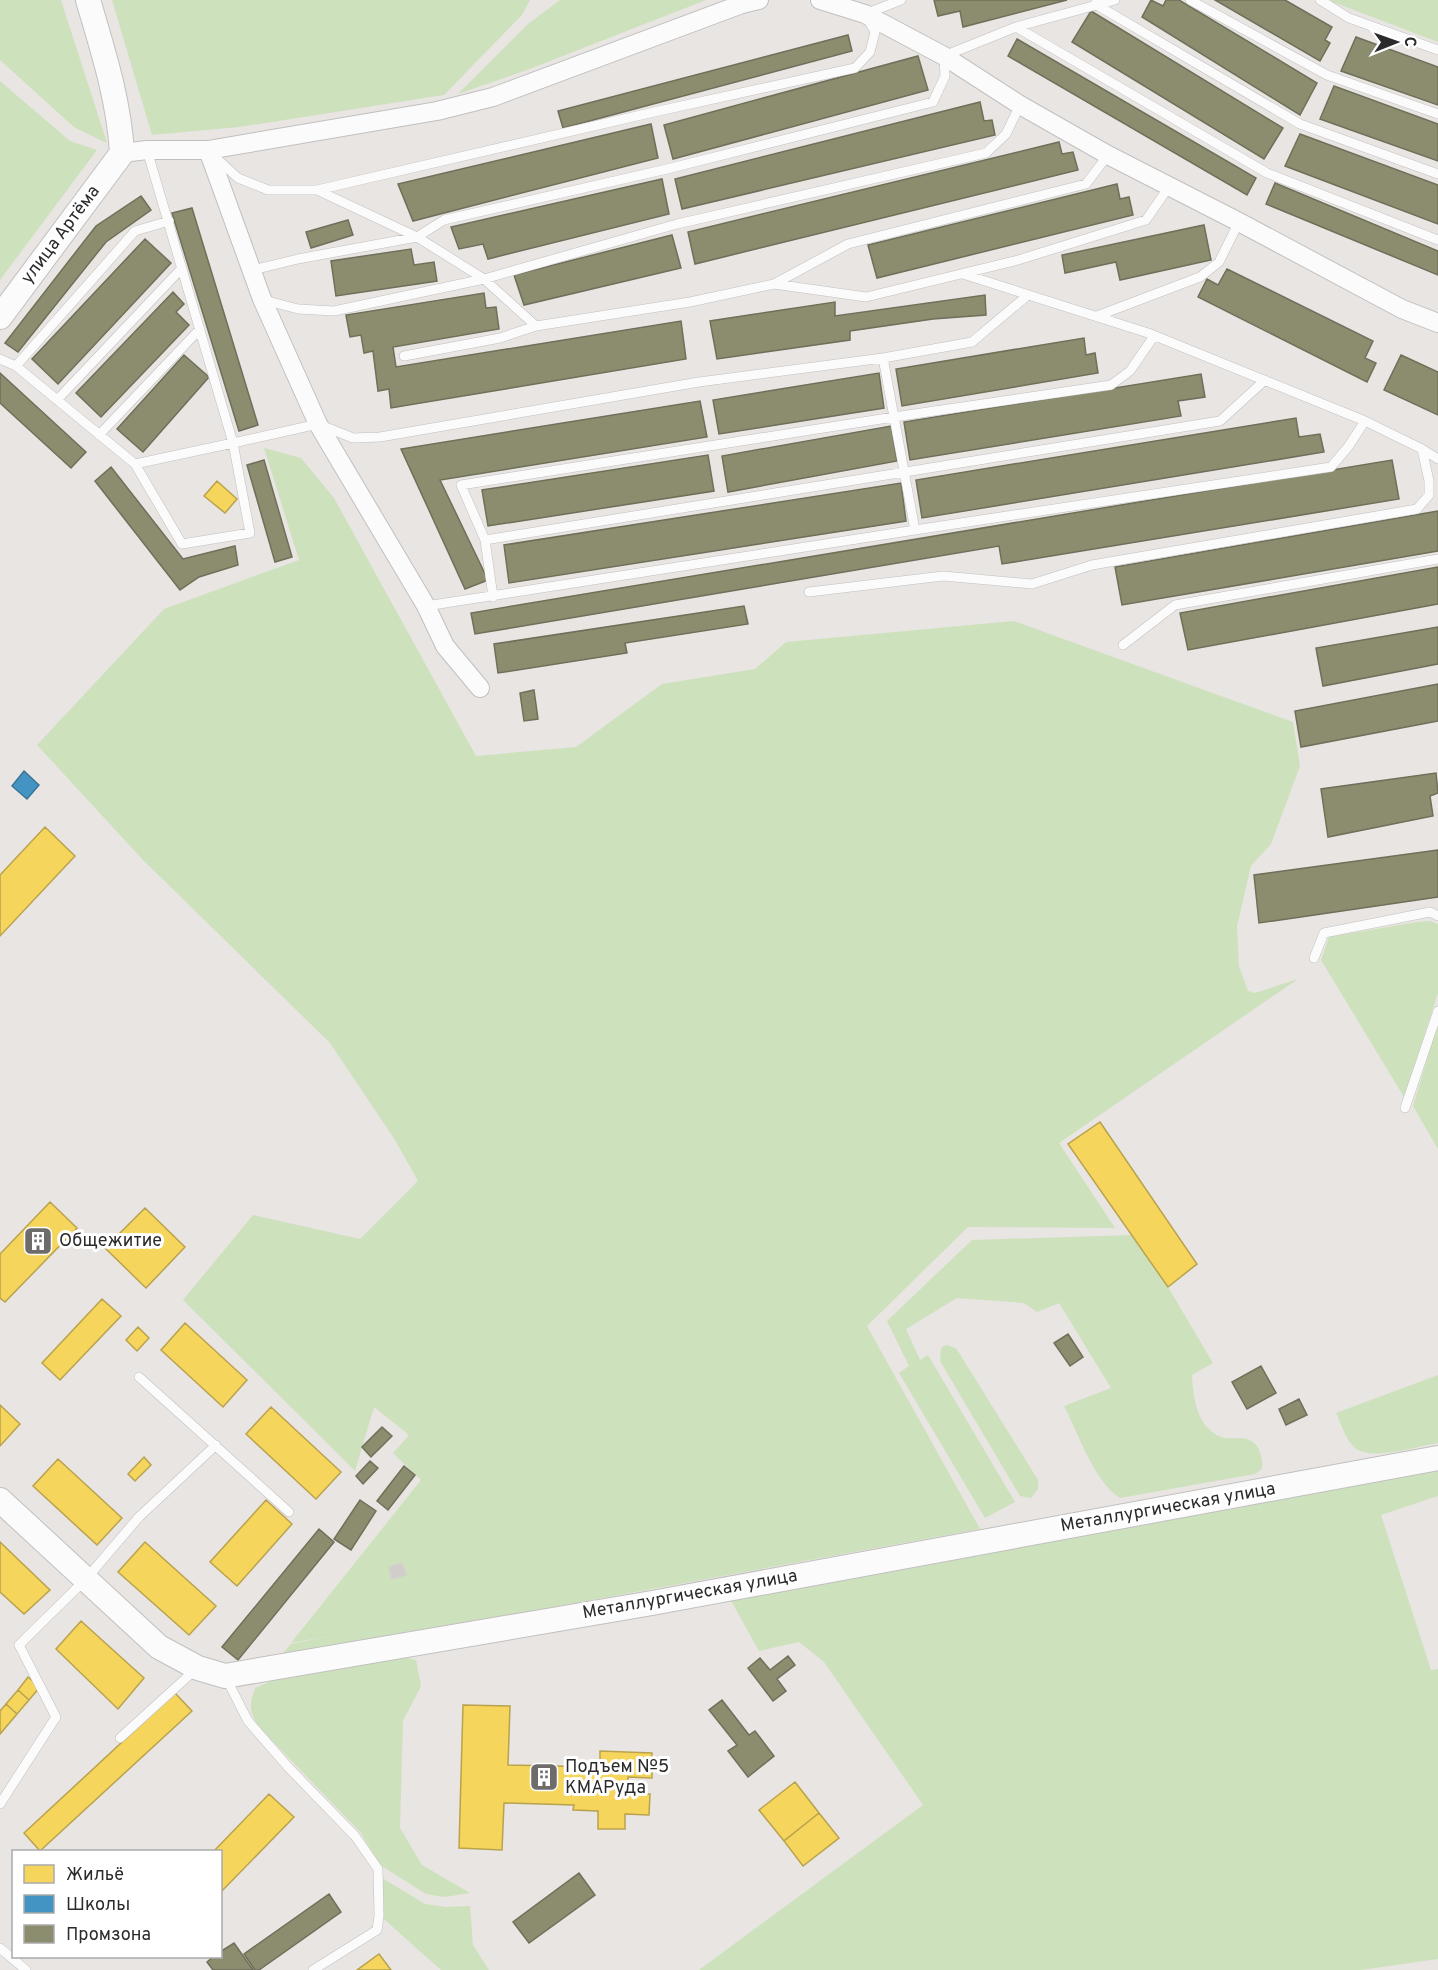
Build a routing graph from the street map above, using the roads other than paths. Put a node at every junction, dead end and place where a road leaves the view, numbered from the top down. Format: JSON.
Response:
{"nodes":[{"id":1,"x":88,"y":0,"type":"edge"},
{"id":2,"x":759,"y":0,"type":"edge"},
{"id":3,"x":820,"y":0,"type":"edge"},
{"id":4,"x":901,"y":0,"type":"edge"},
{"id":5,"x":1115,"y":0,"type":"edge"},
{"id":6,"x":1190,"y":0,"type":"edge"},
{"id":7,"x":1320,"y":0,"type":"edge"},
{"id":8,"x":1095,"y":4,"type":"junction"},
{"id":9,"x":865,"y":14,"type":"junction"},
{"id":10,"x":1016,"y":27,"type":"junction"},
{"id":11,"x":1438,"y":50,"type":"edge"},
{"id":12,"x":944,"y":56,"type":"junction"},
{"id":13,"x":1020,"y":105,"type":"junction"},
{"id":14,"x":1438,"y":114,"type":"edge"},
{"id":15,"x":147,"y":150,"type":"junction"},
{"id":16,"x":208,"y":150,"type":"junction"},
{"id":17,"x":122,"y":153,"type":"junction"},
{"id":18,"x":1108,"y":155,"type":"junction"},
{"id":19,"x":1438,"y":174,"type":"edge"},
{"id":20,"x":1168,"y":188,"type":"junction"},
{"id":21,"x":317,"y":190,"type":"junction"},
{"id":22,"x":169,"y":221,"type":"junction"},
{"id":23,"x":1239,"y":222,"type":"junction"},
{"id":24,"x":417,"y":237,"type":"junction"},
{"id":25,"x":1438,"y":240,"type":"edge"},
{"id":26,"x":182,"y":268,"type":"junction"},
{"id":27,"x":252,"y":270,"type":"junction"},
{"id":28,"x":963,"y":274,"type":"junction"},
{"id":29,"x":484,"y":279,"type":"junction"},
{"id":30,"x":774,"y":284,"type":"junction"},
{"id":31,"x":1028,"y":295,"type":"junction"},
{"id":32,"x":262,"y":299,"type":"junction"},
{"id":33,"x":1097,"y":316,"type":"junction"},
{"id":34,"x":0,"y":317,"type":"edge"},
{"id":35,"x":1438,"y":323,"type":"edge"},
{"id":36,"x":536,"y":326,"type":"junction"},
{"id":37,"x":200,"y":329,"type":"junction"},
{"id":38,"x":1154,"y":336,"type":"junction"},
{"id":39,"x":404,"y":356,"type":"dead end"},
{"id":40,"x":883,"y":358,"type":"junction"},
{"id":41,"x":0,"y":359,"type":"edge"},
{"id":42,"x":16,"y":366,"type":"junction"},
{"id":43,"x":1265,"y":380,"type":"junction"},
{"id":44,"x":57,"y":400,"type":"junction"},
{"id":45,"x":894,"y":417,"type":"junction"},
{"id":46,"x":1365,"y":422,"type":"junction"},
{"id":47,"x":318,"y":424,"type":"junction"},
{"id":48,"x":99,"y":435,"type":"junction"},
{"id":49,"x":233,"y":443,"type":"junction"},
{"id":50,"x":1422,"y":449,"type":"junction"},
{"id":51,"x":1438,"y":459,"type":"edge"},
{"id":52,"x":135,"y":464,"type":"junction"},
{"id":53,"x":904,"y":473,"type":"junction"},
{"id":54,"x":915,"y":530,"type":"junction"},
{"id":55,"x":485,"y":540,"type":"junction"},
{"id":56,"x":1438,"y":559,"type":"edge"},
{"id":57,"x":809,"y":592,"type":"dead end"},
{"id":58,"x":492,"y":597,"type":"junction"},
{"id":59,"x":426,"y":606,"type":"junction"},
{"id":60,"x":1123,"y":645,"type":"dead end"},
{"id":61,"x":480,"y":688,"type":"dead end"},
{"id":62,"x":1438,"y":916,"type":"edge"},
{"id":63,"x":1314,"y":958,"type":"dead end"},
{"id":64,"x":1438,"y":1011,"type":"edge"},
{"id":65,"x":1405,"y":1108,"type":"dead end"},
{"id":66,"x":138,"y":1377,"type":"dead end"},
{"id":67,"x":216,"y":1445,"type":"junction"},
{"id":68,"x":1438,"y":1458,"type":"edge"},
{"id":69,"x":0,"y":1500,"type":"edge"},
{"id":70,"x":289,"y":1512,"type":"dead end"},
{"id":71,"x":86,"y":1579,"type":"junction"},
{"id":72,"x":198,"y":1668,"type":"junction"},
{"id":73,"x":225,"y":1676,"type":"junction"},
{"id":74,"x":120,"y":1738,"type":"dead end"},
{"id":75,"x":0,"y":1804,"type":"edge"},
{"id":76,"x":0,"y":1948,"type":"edge"},
{"id":77,"x":26,"y":1970,"type":"edge"},
{"id":78,"x":313,"y":1970,"type":"edge"}],
"edges":[{"from":1,"to":17,"type":"street"},
{"from":2,"to":16,"type":"street"},
{"from":3,"to":9,"type":"street"},
{"from":4,"to":9,"type":"lane"},
{"from":5,"to":8,"type":"lane"},
{"from":6,"to":14,"type":"lane"},
{"from":7,"to":11,"type":"lane"},
{"from":8,"to":10,"type":"lane"},
{"from":8,"to":19,"type":"lane"},
{"from":9,"to":12,"type":"street"},
{"from":9,"to":21,"type":"lane"},
{"from":10,"to":12,"type":"lane"},
{"from":10,"to":25,"type":"lane"},
{"from":12,"to":13,"type":"street"},
{"from":12,"to":24,"type":"lane"},
{"from":13,"to":18,"type":"street"},
{"from":13,"to":29,"type":"lane"},
{"from":15,"to":16,"type":"street"},
{"from":15,"to":17,"type":"street"},
{"from":15,"to":22,"type":"lane"},
{"from":16,"to":21,"type":"lane"},
{"from":16,"to":27,"type":"street"},
{"from":17,"to":34,"type":"street","name":"улица Артёма"},
{"from":18,"to":20,"type":"street"},
{"from":18,"to":30,"type":"lane"},
{"from":20,"to":23,"type":"street"},
{"from":20,"to":28,"type":"lane"},
{"from":21,"to":24,"type":"lane"},
{"from":22,"to":26,"type":"lane"},
{"from":22,"to":42,"type":"lane"},
{"from":23,"to":33,"type":"lane"},
{"from":23,"to":35,"type":"street"},
{"from":24,"to":27,"type":"lane"},
{"from":24,"to":29,"type":"lane"},
{"from":26,"to":37,"type":"lane"},
{"from":26,"to":44,"type":"lane"},
{"from":27,"to":32,"type":"street"},
{"from":28,"to":30,"type":"lane"},
{"from":28,"to":31,"type":"lane"},
{"from":29,"to":32,"type":"lane"},
{"from":29,"to":36,"type":"lane"},
{"from":30,"to":36,"type":"lane"},
{"from":31,"to":33,"type":"lane"},
{"from":31,"to":40,"type":"lane"},
{"from":32,"to":47,"type":"street"},
{"from":33,"to":38,"type":"lane"},
{"from":36,"to":39,"type":"lane"},
{"from":37,"to":48,"type":"lane"},
{"from":37,"to":49,"type":"lane"},
{"from":38,"to":43,"type":"lane"},
{"from":38,"to":45,"type":"lane"},
{"from":40,"to":45,"type":"lane"},
{"from":40,"to":47,"type":"lane"},
{"from":41,"to":42,"type":"lane"},
{"from":42,"to":44,"type":"lane"},
{"from":43,"to":46,"type":"lane"},
{"from":43,"to":53,"type":"lane"},
{"from":44,"to":48,"type":"lane"},
{"from":45,"to":53,"type":"lane"},
{"from":45,"to":55,"type":"lane"},
{"from":46,"to":50,"type":"lane"},
{"from":46,"to":54,"type":"lane"},
{"from":47,"to":49,"type":"lane"},
{"from":47,"to":59,"type":"street"},
{"from":48,"to":52,"type":"lane"},
{"from":49,"to":52,"type":"lane"},
{"from":49,"to":52,"type":"lane"},
{"from":50,"to":51,"type":"lane"},
{"from":50,"to":57,"type":"lane"},
{"from":53,"to":54,"type":"lane"},
{"from":53,"to":55,"type":"lane"},
{"from":54,"to":58,"type":"lane"},
{"from":55,"to":58,"type":"lane"},
{"from":56,"to":60,"type":"lane"},
{"from":58,"to":59,"type":"lane"},
{"from":59,"to":61,"type":"street"},
{"from":62,"to":63,"type":"lane"},
{"from":64,"to":65,"type":"lane"},
{"from":66,"to":67,"type":"lane"},
{"from":67,"to":70,"type":"lane"},
{"from":67,"to":71,"type":"lane"},
{"from":68,"to":73,"type":"street","name":"Металлургическая улица"},
{"from":69,"to":71,"type":"street","name":"Металлургическая улица"},
{"from":71,"to":72,"type":"street","name":"Металлургическая улица"},
{"from":71,"to":75,"type":"lane"},
{"from":72,"to":73,"type":"street","name":"Металлургическая улица"},
{"from":72,"to":74,"type":"lane"},
{"from":73,"to":78,"type":"lane"},
{"from":76,"to":77,"type":"lane"}]}
